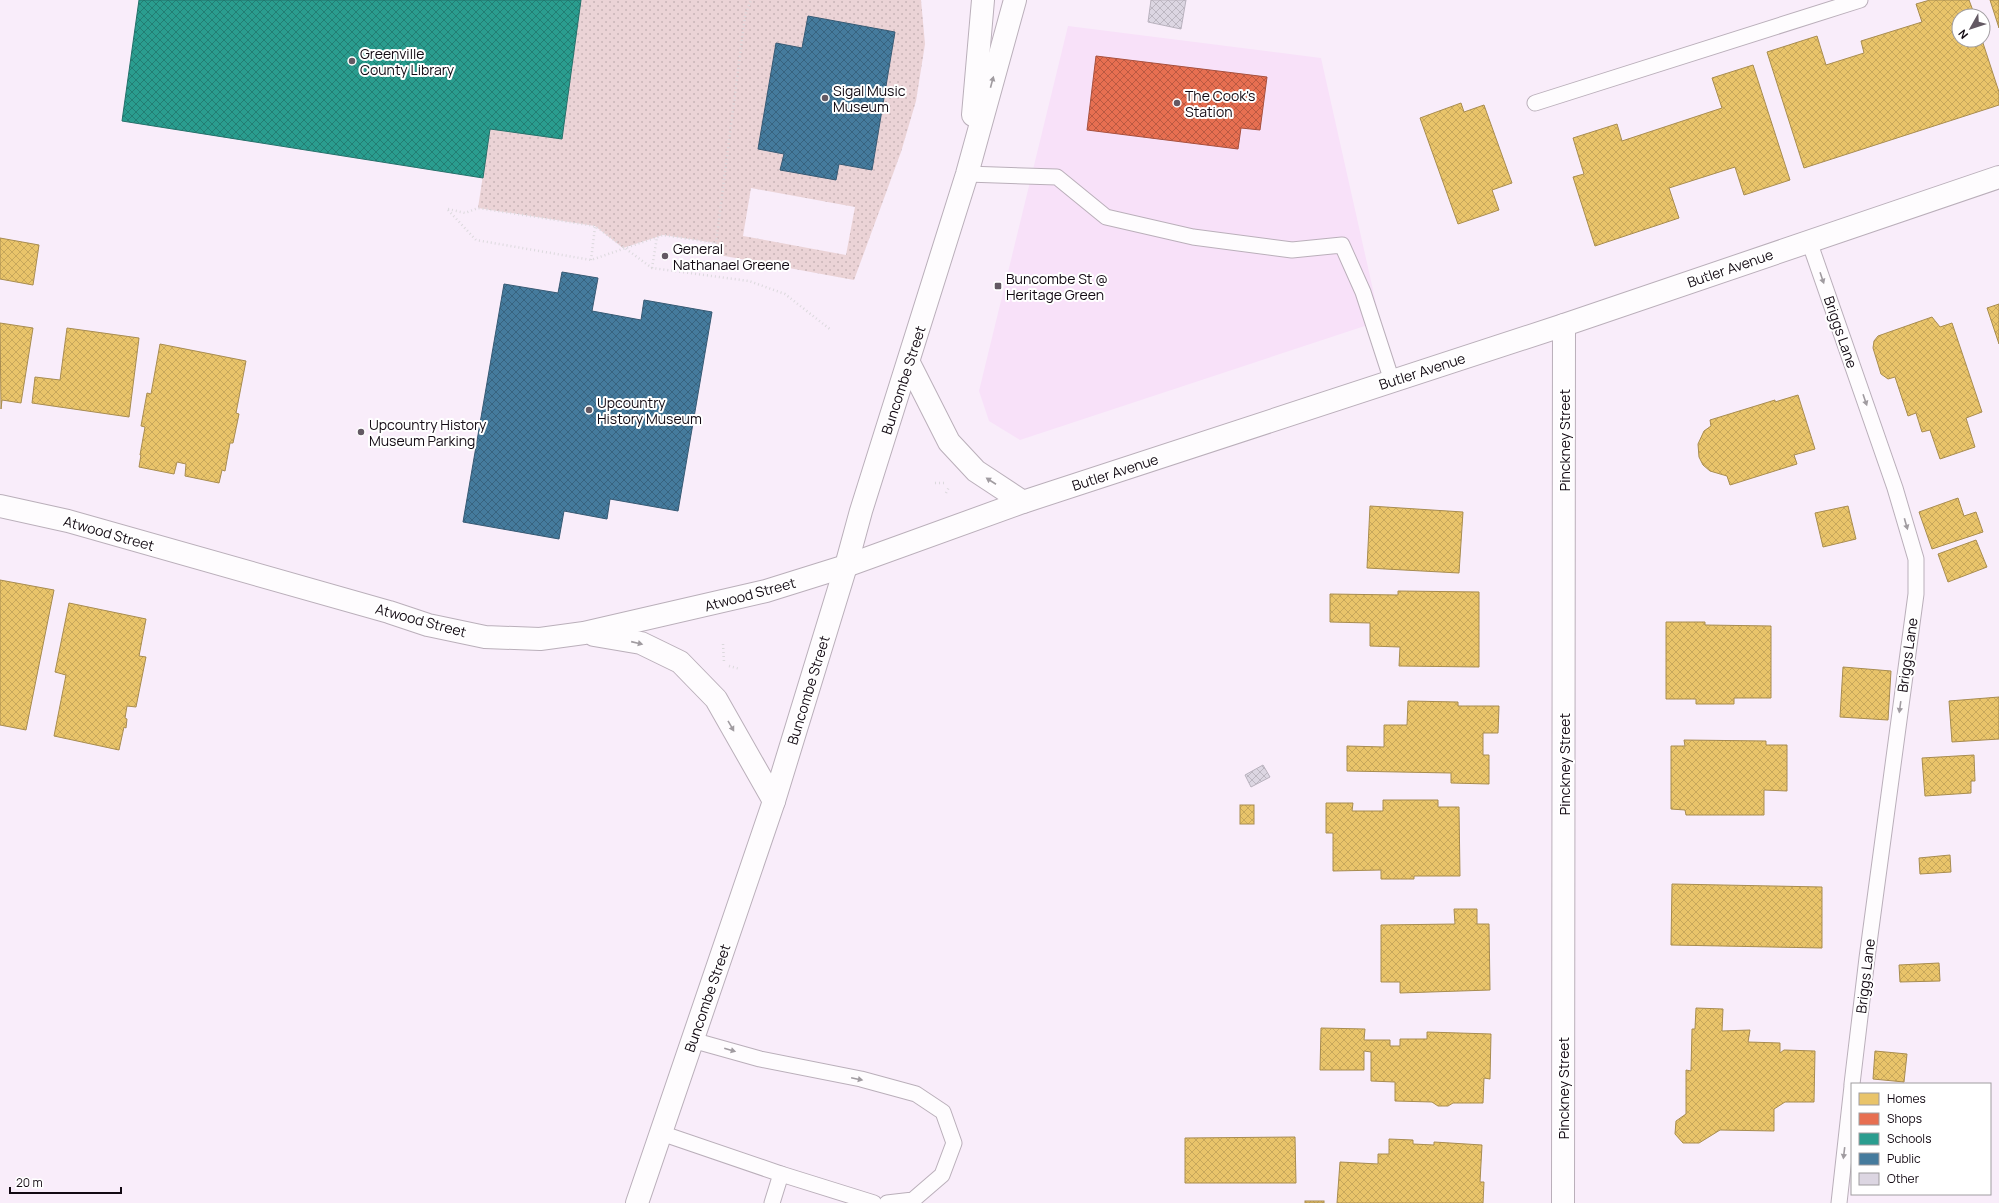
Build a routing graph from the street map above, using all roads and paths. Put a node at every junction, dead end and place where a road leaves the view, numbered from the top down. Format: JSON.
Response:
{"nodes":[{"id":1,"x":751,"y":0,"type":"edge"},
{"id":2,"x":984,"y":0,"type":"edge"},
{"id":3,"x":1015,"y":0,"type":"edge"},
{"id":4,"x":1860,"y":0,"type":"edge"},
{"id":5,"x":1535,"y":103,"type":"dead end"},
{"id":6,"x":967,"y":174,"type":"junction"},
{"id":7,"x":1999,"y":177,"type":"edge"},
{"id":8,"x":595,"y":226,"type":"junction"},
{"id":9,"x":657,"y":237,"type":"junction"},
{"id":10,"x":1810,"y":241,"type":"junction"},
{"id":11,"x":716,"y":243,"type":"junction"},
{"id":12,"x":622,"y":248,"type":"junction"},
{"id":13,"x":719,"y":255,"type":"dead end"},
{"id":14,"x":591,"y":260,"type":"junction"},
{"id":15,"x":652,"y":268,"type":"junction"},
{"id":16,"x":1564,"y":325,"type":"junction"},
{"id":17,"x":831,"y":330,"type":"dead end"},
{"id":18,"x":909,"y":363,"type":"junction"},
{"id":19,"x":1392,"y":381,"type":"junction"},
{"id":20,"x":1023,"y":502,"type":"junction"},
{"id":21,"x":0,"y":506,"type":"edge"},
{"id":22,"x":846,"y":566,"type":"junction"},
{"id":23,"x":584,"y":633,"type":"junction"},
{"id":24,"x":724,"y":665,"type":"dead end"},
{"id":25,"x":740,"y":669,"type":"dead end"},
{"id":26,"x":774,"y":801,"type":"junction"},
{"id":27,"x":692,"y":1040,"type":"junction"},
{"id":28,"x":1852,"y":1083,"type":"edge"},
{"id":29,"x":1851,"y":1094,"type":"edge"},
{"id":30,"x":661,"y":1133,"type":"junction"},
{"id":31,"x":781,"y":1174,"type":"junction"},
{"id":32,"x":637,"y":1203,"type":"edge"},
{"id":33,"x":772,"y":1203,"type":"edge"},
{"id":34,"x":874,"y":1203,"type":"edge"},
{"id":35,"x":887,"y":1203,"type":"edge"},
{"id":36,"x":1563,"y":1203,"type":"edge"},
{"id":37,"x":1839,"y":1203,"type":"edge"}],
"edges":[{"from":1,"to":11,"type":"path"},
{"from":2,"to":6,"type":"street","name":"Buncombe Street"},
{"from":6,"to":3,"type":"street","name":"Buncombe Street","one_way":true},
{"from":4,"to":5,"type":"lane"},
{"from":6,"to":18,"type":"street","name":"Buncombe Street"},
{"from":6,"to":19,"type":"lane"},
{"from":7,"to":10,"type":"street","name":"Butler Avenue"},
{"from":8,"to":12,"type":"path"},
{"from":8,"to":14,"type":"path"},
{"from":8,"to":14,"type":"path"},
{"from":9,"to":11,"type":"path"},
{"from":9,"to":12,"type":"path"},
{"from":9,"to":15,"type":"path"},
{"from":10,"to":16,"type":"street","name":"Butler Avenue"},
{"from":10,"to":28,"type":"lane","name":"Briggs Lane","one_way":true},
{"from":11,"to":13,"type":"path"},
{"from":12,"to":14,"type":"path"},
{"from":12,"to":15,"type":"path"},
{"from":15,"to":17,"type":"path"},
{"from":16,"to":19,"type":"street","name":"Butler Avenue"},
{"from":16,"to":36,"type":"street","name":"Pinckney Street"},
{"from":20,"to":18,"type":"street","one_way":true},
{"from":18,"to":22,"type":"street","name":"Buncombe Street"},
{"from":19,"to":20,"type":"street","name":"Butler Avenue"},
{"from":20,"to":22,"type":"street","name":"Butler Avenue"},
{"from":21,"to":23,"type":"street","name":"Atwood Street"},
{"from":22,"to":23,"type":"street","name":"Atwood Street"},
{"from":22,"to":26,"type":"street","name":"Buncombe Street"},
{"from":23,"to":26,"type":"street","one_way":true},
{"from":24,"to":25,"type":"path"},
{"from":26,"to":27,"type":"street","name":"Buncombe Street"},
{"from":27,"to":30,"type":"street","name":"Buncombe Street"},
{"from":27,"to":35,"type":"lane","one_way":true},
{"from":29,"to":37,"type":"lane","name":"Briggs Lane","one_way":true},
{"from":30,"to":31,"type":"lane"},
{"from":30,"to":32,"type":"street","name":"Buncombe Street"},
{"from":31,"to":33,"type":"lane"},
{"from":31,"to":34,"type":"lane"}]}
